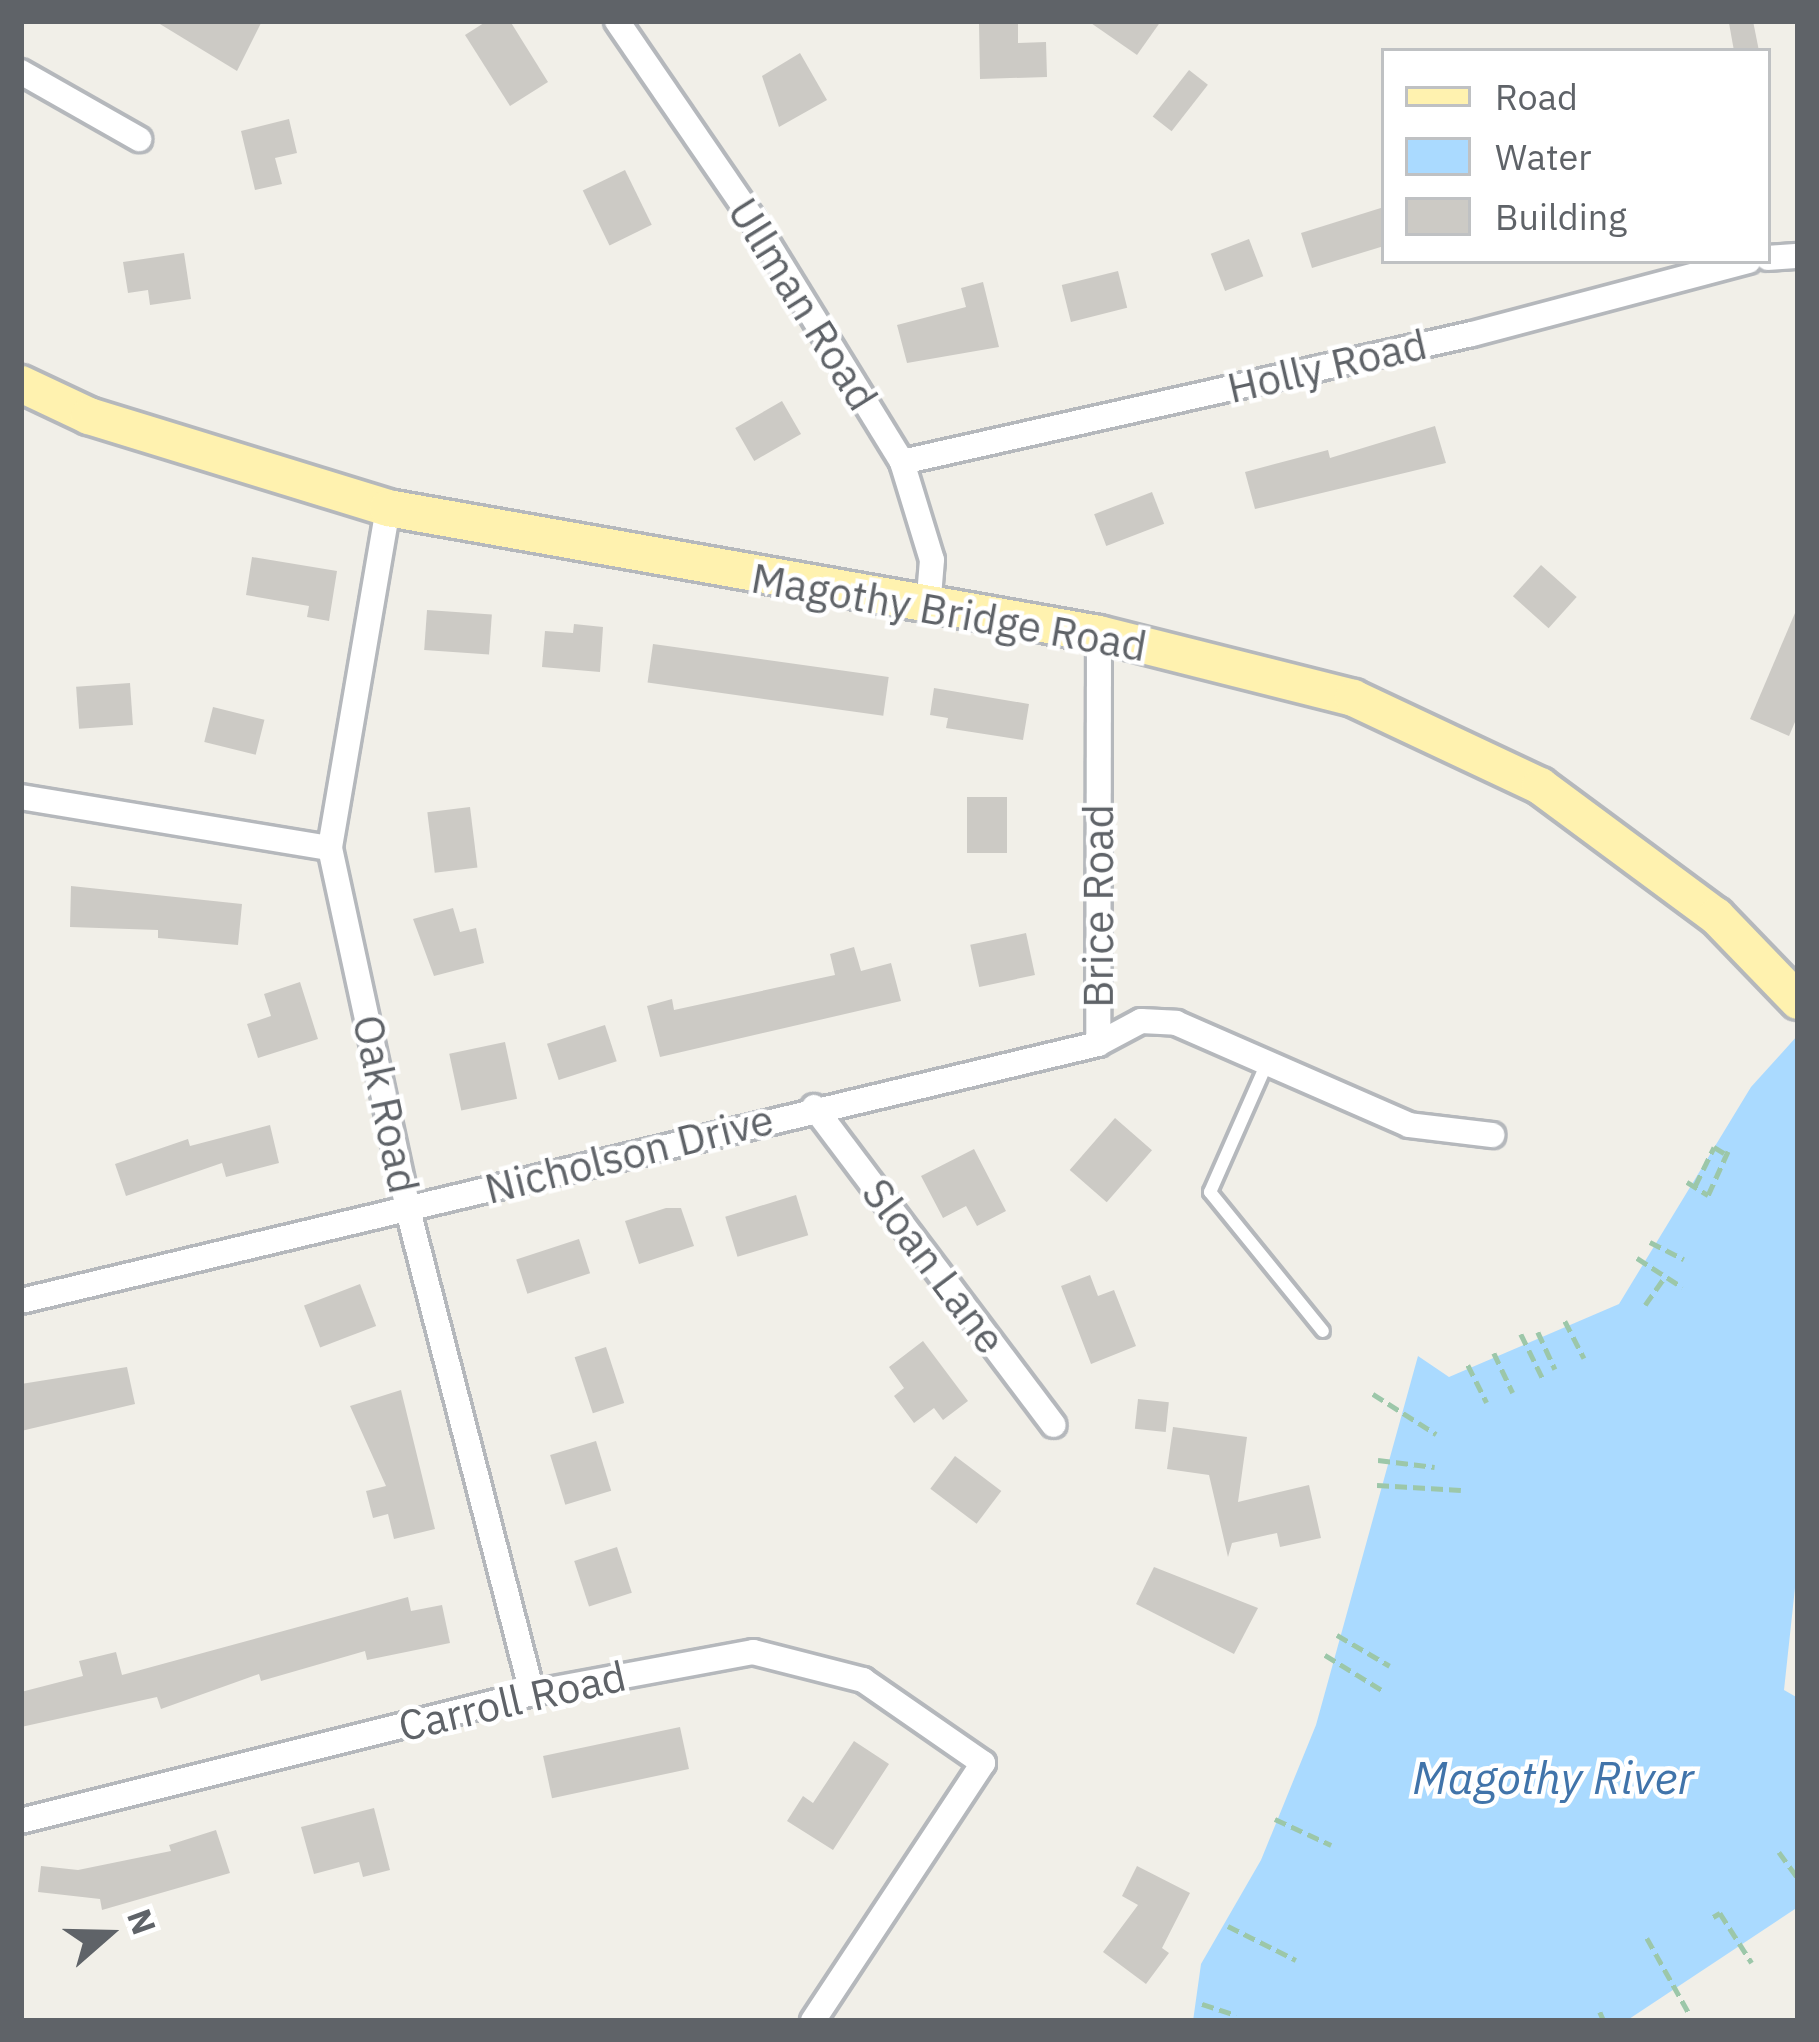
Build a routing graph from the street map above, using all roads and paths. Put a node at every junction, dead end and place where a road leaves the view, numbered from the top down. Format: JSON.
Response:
{"nodes":[{"id":1,"x":617,"y":21,"type":"edge"},
{"id":2,"x":21,"y":72,"type":"edge"},
{"id":3,"x":139,"y":140,"type":"dead end"},
{"id":4,"x":1738,"y":264,"type":"edge"},
{"id":5,"x":21,"y":384,"type":"edge"},
{"id":6,"x":902,"y":462,"type":"junction"},
{"id":7,"x":388,"y":508,"type":"junction"},
{"id":8,"x":928,"y":609,"type":"junction"},
{"id":9,"x":1099,"y":634,"type":"junction"},
{"id":10,"x":21,"y":797,"type":"edge"},
{"id":11,"x":330,"y":848,"type":"junction"},
{"id":12,"x":1790,"y":993,"type":"edge"},
{"id":13,"x":1098,"y":1044,"type":"junction"},
{"id":14,"x":1267,"y":1063,"type":"junction"},
{"id":15,"x":814,"y":1107,"type":"junction"},
{"id":16,"x":1492,"y":1135,"type":"dead end"},
{"id":17,"x":1687,"y":1182,"type":"dead end"},
{"id":18,"x":1695,"y":1187,"type":"junction"},
{"id":19,"x":409,"y":1210,"type":"junction"},
{"id":20,"x":1650,"y":1242,"type":"dead end"},
{"id":21,"x":1637,"y":1258,"type":"dead end"},
{"id":22,"x":1684,"y":1259,"type":"dead end"},
{"id":23,"x":1665,"y":1276,"type":"junction"},
{"id":24,"x":1682,"y":1287,"type":"dead end"},
{"id":25,"x":21,"y":1301,"type":"edge"},
{"id":26,"x":1645,"y":1305,"type":"dead end"},
{"id":27,"x":1565,"y":1322,"type":"dead end"},
{"id":28,"x":1323,"y":1330,"type":"dead end"},
{"id":29,"x":1538,"y":1332,"type":"dead end"},
{"id":30,"x":1521,"y":1334,"type":"dead end"},
{"id":31,"x":1495,"y":1353,"type":"dead end"},
{"id":32,"x":1584,"y":1358,"type":"dead end"},
{"id":33,"x":1468,"y":1365,"type":"dead end"},
{"id":34,"x":1555,"y":1369,"type":"dead end"},
{"id":35,"x":1543,"y":1379,"type":"dead end"},
{"id":36,"x":1513,"y":1393,"type":"dead end"},
{"id":37,"x":1373,"y":1394,"type":"dead end"},
{"id":38,"x":1486,"y":1403,"type":"dead end"},
{"id":39,"x":1054,"y":1425,"type":"dead end"},
{"id":40,"x":1436,"y":1433,"type":"dead end"},
{"id":41,"x":1378,"y":1460,"type":"dead end"},
{"id":42,"x":1435,"y":1467,"type":"dead end"},
{"id":43,"x":1377,"y":1485,"type":"dead end"},
{"id":44,"x":1461,"y":1490,"type":"dead end"},
{"id":45,"x":1337,"y":1635,"type":"dead end"},
{"id":46,"x":1325,"y":1655,"type":"dead end"},
{"id":47,"x":1390,"y":1666,"type":"dead end"},
{"id":48,"x":1382,"y":1690,"type":"dead end"},
{"id":49,"x":532,"y":1693,"type":"junction"},
{"id":50,"x":1275,"y":1819,"type":"dead end"},
{"id":51,"x":21,"y":1821,"type":"edge"},
{"id":52,"x":1331,"y":1845,"type":"dead end"},
{"id":53,"x":1780,"y":1852,"type":"dead end"},
{"id":54,"x":1798,"y":1878,"type":"edge"},
{"id":55,"x":1713,"y":1917,"type":"dead end"},
{"id":56,"x":1228,"y":1926,"type":"dead end"},
{"id":57,"x":1647,"y":1938,"type":"dead end"},
{"id":58,"x":1296,"y":1960,"type":"dead end"},
{"id":59,"x":1752,"y":1963,"type":"dead end"},
{"id":60,"x":1202,"y":2003,"type":"dead end"},
{"id":61,"x":1600,"y":2012,"type":"dead end"},
{"id":62,"x":1689,"y":2013,"type":"dead end"},
{"id":63,"x":1236,"y":2015,"type":"dead end"},
{"id":64,"x":813,"y":2021,"type":"edge"},
{"id":65,"x":1604,"y":2021,"type":"edge"}],
"edges":[{"from":1,"to":6,"type":"street","name":"Ullman Road"},
{"from":2,"to":3,"type":"street"},
{"from":4,"to":6,"type":"street","name":"Holly Road"},
{"from":5,"to":7,"type":"main road","name":"Magothy Bridge Road"},
{"from":6,"to":8,"type":"street","name":"Ullman Road"},
{"from":7,"to":8,"type":"main road","name":"Magothy Bridge Road"},
{"from":7,"to":11,"type":"street","name":"Oak Road"},
{"from":8,"to":9,"type":"main road","name":"Magothy Bridge Road"},
{"from":9,"to":12,"type":"main road","name":"Magothy Bridge Road"},
{"from":9,"to":13,"type":"street","name":"Brice Road"},
{"from":10,"to":11,"type":"street"},
{"from":11,"to":19,"type":"street","name":"Oak Road"},
{"from":13,"to":14,"type":"street","name":"Brice Road"},
{"from":13,"to":15,"type":"street","name":"Nicholson Drive"},
{"from":14,"to":16,"type":"street","name":"Brice Road"},
{"from":14,"to":28,"type":"lane"},
{"from":15,"to":19,"type":"street","name":"Nicholson Drive"},
{"from":15,"to":39,"type":"street","name":"Sloan Lane"},
{"from":17,"to":18,"type":"path"},
{"from":18,"to":18,"type":"path"},
{"from":19,"to":25,"type":"street","name":"Nicholson Drive"},
{"from":19,"to":49,"type":"street","name":"Oak Road"},
{"from":20,"to":22,"type":"path"},
{"from":21,"to":23,"type":"path"},
{"from":23,"to":24,"type":"path"},
{"from":23,"to":26,"type":"path"},
{"from":27,"to":32,"type":"path"},
{"from":29,"to":34,"type":"path"},
{"from":30,"to":35,"type":"path"},
{"from":31,"to":36,"type":"path"},
{"from":33,"to":38,"type":"path"},
{"from":37,"to":40,"type":"path"},
{"from":41,"to":42,"type":"path"},
{"from":43,"to":44,"type":"path"},
{"from":45,"to":47,"type":"path"},
{"from":46,"to":48,"type":"path"},
{"from":49,"to":51,"type":"street","name":"Carroll Road"},
{"from":49,"to":64,"type":"street","name":"Carroll Road"},
{"from":50,"to":52,"type":"path"},
{"from":53,"to":54,"type":"path"},
{"from":55,"to":59,"type":"path"},
{"from":56,"to":58,"type":"path"},
{"from":57,"to":62,"type":"path"},
{"from":60,"to":63,"type":"path"},
{"from":61,"to":65,"type":"path"}]}
